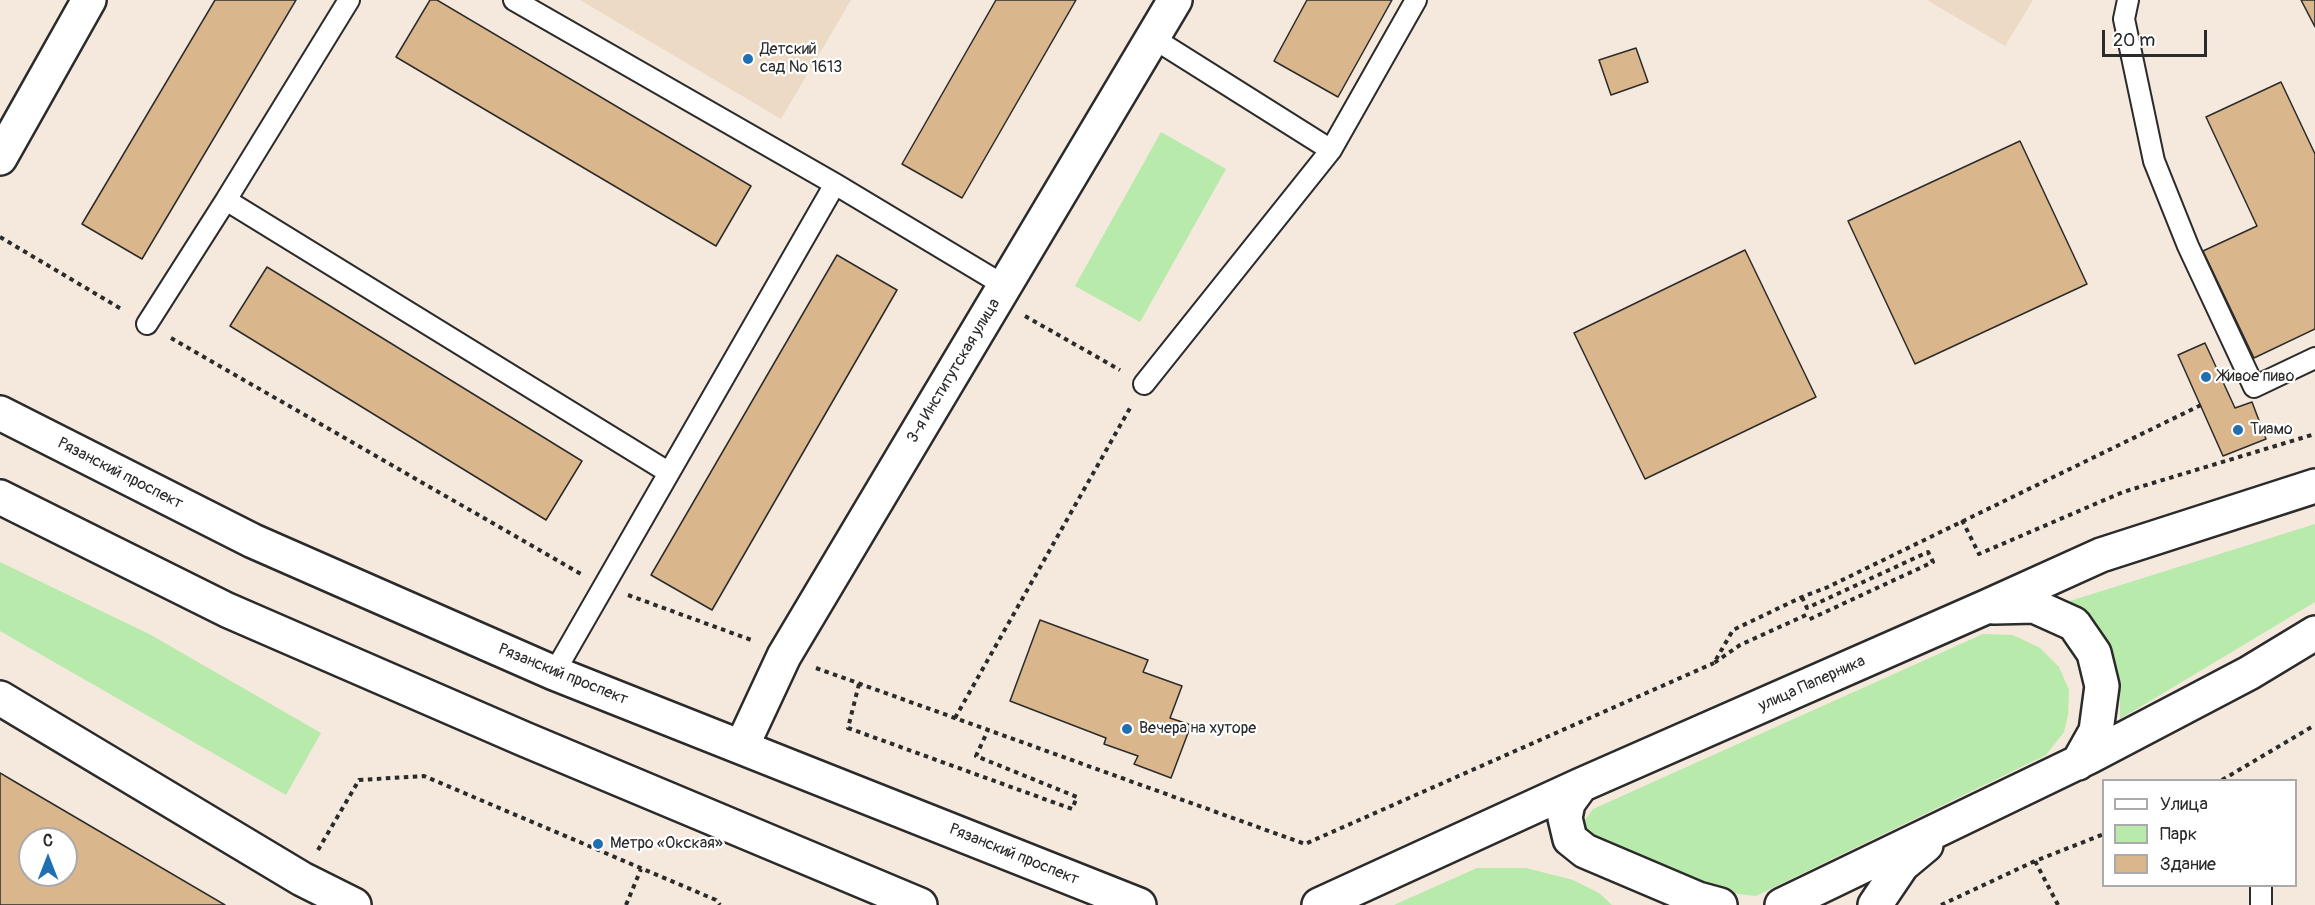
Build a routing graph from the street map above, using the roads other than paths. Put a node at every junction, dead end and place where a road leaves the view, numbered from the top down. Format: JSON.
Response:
{"nodes":[{"id":1,"x":89,"y":0,"type":"edge"},
{"id":2,"x":350,"y":0,"type":"edge"},
{"id":3,"x":514,"y":0,"type":"edge"},
{"id":4,"x":1175,"y":0,"type":"edge"},
{"id":5,"x":1416,"y":0,"type":"edge"},
{"id":6,"x":2128,"y":0,"type":"edge"},
{"id":7,"x":1153,"y":38,"type":"junction"},
{"id":8,"x":1331,"y":150,"type":"junction"},
{"id":9,"x":0,"y":158,"type":"edge"},
{"id":10,"x":835,"y":184,"type":"junction"},
{"id":11,"x":226,"y":200,"type":"junction"},
{"id":12,"x":1005,"y":286,"type":"junction"},
{"id":13,"x":147,"y":324,"type":"road end"},
{"id":14,"x":2315,"y":358,"type":"edge"},
{"id":15,"x":1144,"y":384,"type":"road end"},
{"id":16,"x":0,"y":413,"type":"edge"},
{"id":17,"x":668,"y":472,"type":"junction"},
{"id":18,"x":2315,"y":486,"type":"edge"},
{"id":19,"x":0,"y":497,"type":"edge"},
{"id":20,"x":1986,"y":607,"type":"junction"},
{"id":21,"x":2315,"y":633,"type":"edge"},
{"id":22,"x":554,"y":673,"type":"junction"},
{"id":23,"x":0,"y":698,"type":"edge"},
{"id":24,"x":742,"y":746,"type":"junction"},
{"id":25,"x":2078,"y":763,"type":"junction"},
{"id":26,"x":1581,"y":785,"type":"junction"},
{"id":27,"x":1949,"y":825,"type":"junction"},
{"id":28,"x":2261,"y":887,"type":"edge"},
{"id":29,"x":354,"y":905,"type":"edge"},
{"id":30,"x":920,"y":905,"type":"edge"},
{"id":31,"x":1139,"y":905,"type":"edge"},
{"id":32,"x":1319,"y":905,"type":"edge"},
{"id":33,"x":1720,"y":905,"type":"edge"},
{"id":34,"x":1782,"y":905,"type":"edge"},
{"id":35,"x":1875,"y":905,"type":"edge"},
{"id":36,"x":2261,"y":905,"type":"edge"}],
"edges":[{"from":1,"to":9,"type":"main road"},
{"from":2,"to":11,"type":"lane"},
{"from":3,"to":10,"type":"lane"},
{"from":4,"to":7,"type":"main road","name":"3-я Институтская улица"},
{"from":5,"to":8,"type":"lane"},
{"from":6,"to":14,"type":"lane"},
{"from":7,"to":8,"type":"lane"},
{"from":7,"to":12,"type":"main road","name":"3-я Институтская улица"},
{"from":8,"to":15,"type":"lane"},
{"from":10,"to":12,"type":"lane"},
{"from":10,"to":17,"type":"lane"},
{"from":11,"to":13,"type":"lane"},
{"from":11,"to":17,"type":"lane"},
{"from":12,"to":24,"type":"main road","name":"3-я Институтская улица"},
{"from":16,"to":22,"type":"main road","name":"Рязанский проспект"},
{"from":17,"to":22,"type":"lane"},
{"from":18,"to":20,"type":"main road","name":"улица Паперника"},
{"from":19,"to":30,"type":"main road"},
{"from":20,"to":25,"type":"main road"},
{"from":20,"to":26,"type":"main road","name":"улица Паперника"},
{"from":21,"to":25,"type":"main road"},
{"from":22,"to":24,"type":"main road","name":"Рязанский проспект"},
{"from":23,"to":29,"type":"main road"},
{"from":24,"to":31,"type":"main road","name":"Рязанский проспект"},
{"from":25,"to":27,"type":"main road"},
{"from":26,"to":32,"type":"main road","name":"улица Паперника"},
{"from":26,"to":33,"type":"main road"},
{"from":27,"to":34,"type":"main road"},
{"from":27,"to":35,"type":"main road"},
{"from":28,"to":36,"type":"lane"}]}
